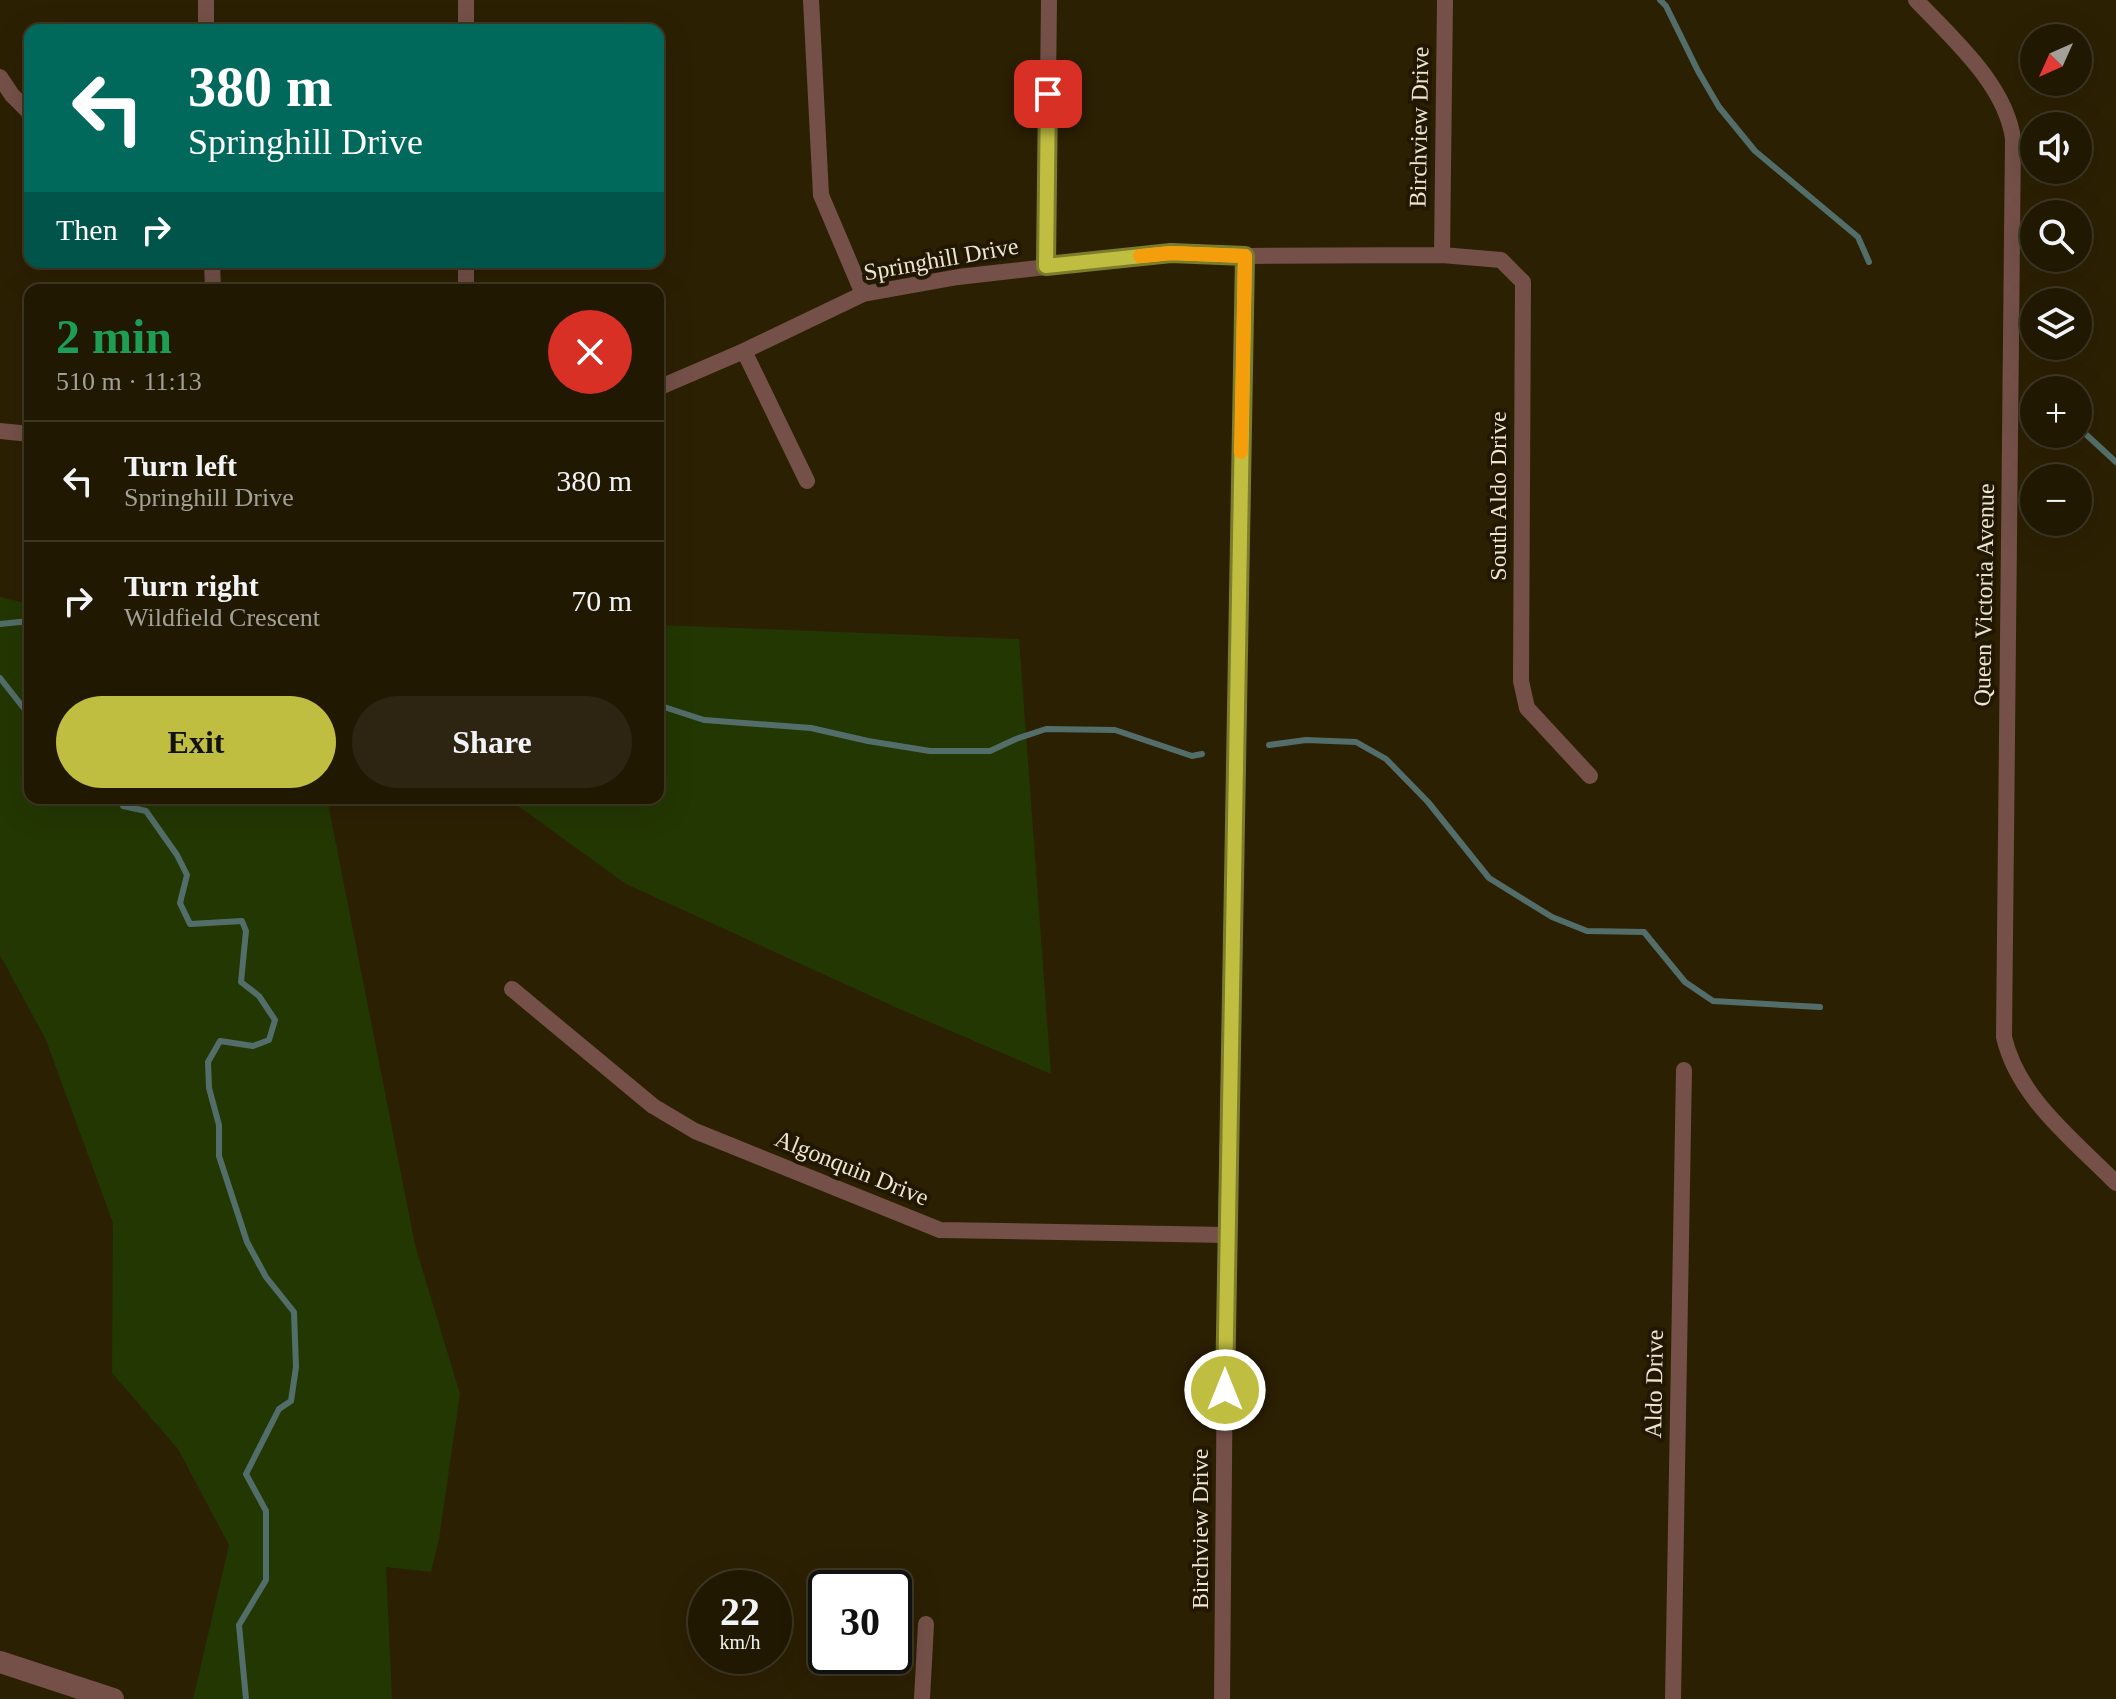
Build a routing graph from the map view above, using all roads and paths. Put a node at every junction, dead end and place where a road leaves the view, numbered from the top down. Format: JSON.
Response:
{"nodes":[{"id":1,"x":206,"y":0,"type":"edge"},
{"id":2,"x":466,"y":0,"type":"edge"},
{"id":3,"x":811,"y":0,"type":"edge"},
{"id":4,"x":1049,"y":0,"type":"edge"},
{"id":5,"x":1445,"y":0,"type":"edge"},
{"id":6,"x":1916,"y":0,"type":"edge"},
{"id":7,"x":206,"y":24,"type":"edge"},
{"id":8,"x":466,"y":24,"type":"edge"},
{"id":9,"x":0,"y":77,"type":"edge"},
{"id":10,"x":24,"y":107,"type":"edge"},
{"id":11,"x":1442,"y":255,"type":"junction"},
{"id":12,"x":1245,"y":256,"type":"junction"},
{"id":13,"x":1046,"y":266,"type":"junction"},
{"id":14,"x":863,"y":294,"type":"junction"},
{"id":15,"x":744,"y":351,"type":"junction"},
{"id":16,"x":664,"y":385,"type":"edge"},
{"id":17,"x":0,"y":431,"type":"edge"},
{"id":18,"x":24,"y":433,"type":"edge"},
{"id":19,"x":807,"y":481,"type":"dead end"},
{"id":20,"x":1590,"y":776,"type":"dead end"},
{"id":21,"x":512,"y":989,"type":"dead end"},
{"id":22,"x":1684,"y":1070,"type":"dead end"},
{"id":23,"x":2116,"y":1183,"type":"edge"},
{"id":24,"x":1226,"y":1235,"type":"junction"},
{"id":25,"x":926,"y":1624,"type":"dead end"},
{"id":26,"x":0,"y":1662,"type":"edge"},
{"id":27,"x":113,"y":1699,"type":"edge"},
{"id":28,"x":922,"y":1699,"type":"edge"},
{"id":29,"x":1222,"y":1699,"type":"edge"},
{"id":30,"x":1673,"y":1699,"type":"edge"}],
"edges":[{"from":1,"to":7,"type":"street"},
{"from":2,"to":8,"type":"street"},
{"from":3,"to":14,"type":"street"},
{"from":4,"to":13,"type":"street"},
{"from":5,"to":11,"type":"street","name":"Birchview Drive"},
{"from":6,"to":23,"type":"street","name":"Queen Victoria Avenue"},
{"from":9,"to":10,"type":"street"},
{"from":11,"to":12,"type":"street","name":"Springhill Drive"},
{"from":11,"to":20,"type":"street","name":"South Aldo Drive"},
{"from":12,"to":13,"type":"street","name":"Springhill Drive"},
{"from":12,"to":24,"type":"street","name":"Birchview Drive"},
{"from":13,"to":14,"type":"street","name":"Springhill Drive"},
{"from":14,"to":15,"type":"street","name":"Springhill Drive"},
{"from":15,"to":16,"type":"street","name":"Springhill Drive"},
{"from":15,"to":19,"type":"street"},
{"from":17,"to":18,"type":"street"},
{"from":21,"to":24,"type":"street","name":"Algonquin Drive"},
{"from":22,"to":30,"type":"street","name":"Aldo Drive"},
{"from":24,"to":29,"type":"street","name":"Birchview Drive"},
{"from":25,"to":28,"type":"street"},
{"from":26,"to":27,"type":"street"}]}
